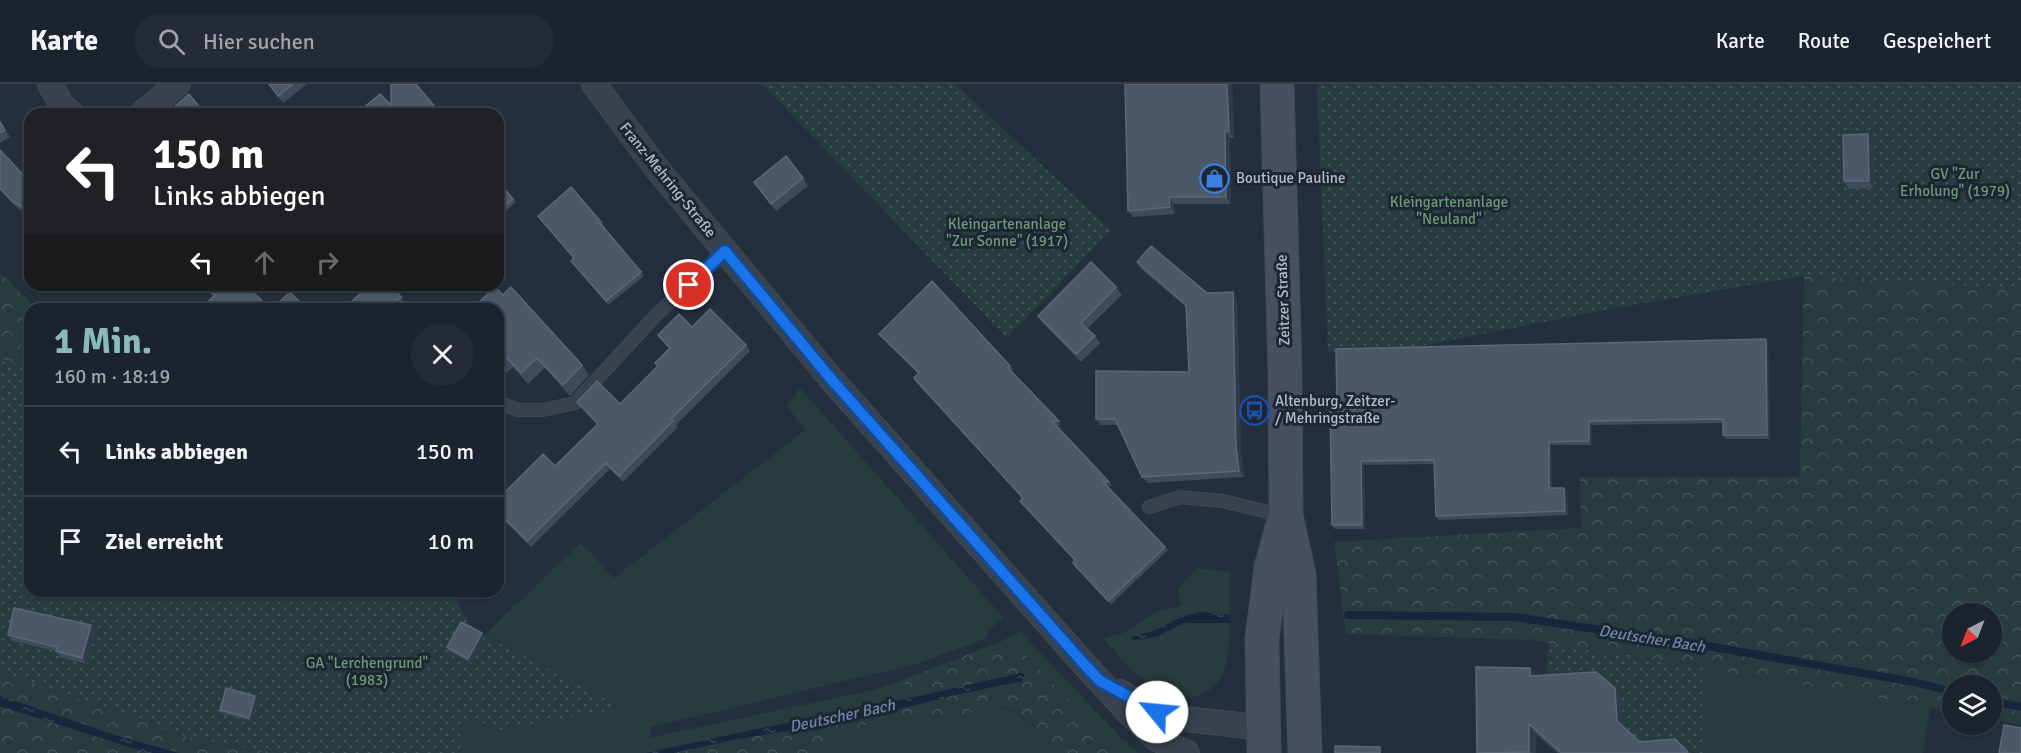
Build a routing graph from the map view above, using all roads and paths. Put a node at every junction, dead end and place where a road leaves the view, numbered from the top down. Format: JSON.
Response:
{"nodes":[{"id":1,"x":50,"y":84,"type":"edge"},
{"id":2,"x":178,"y":84,"type":"edge"},
{"id":3,"x":594,"y":84,"type":"edge"},
{"id":4,"x":1277,"y":84,"type":"edge"},
{"id":5,"x":65,"y":108,"type":"edge"},
{"id":6,"x":148,"y":108,"type":"edge"},
{"id":7,"x":725,"y":251,"type":"junction"},
{"id":8,"x":504,"y":404,"type":"edge"},
{"id":9,"x":1149,"y":507,"type":"dead end"},
{"id":10,"x":1286,"y":516,"type":"junction"},
{"id":11,"x":1100,"y":681,"type":"junction"},
{"id":12,"x":1264,"y":741,"type":"edge"},
{"id":13,"x":1305,"y":742,"type":"edge"},
{"id":14,"x":1187,"y":753,"type":"edge"}],
"edges":[{"from":1,"to":5,"type":"street"},
{"from":2,"to":6,"type":"street"},
{"from":3,"to":7,"type":"street","name":"Franz-Mehring-Straße"},
{"from":4,"to":10,"type":"main road","name":"Zeitzer Straße"},
{"from":7,"to":8,"type":"lane"},
{"from":7,"to":11,"type":"street","name":"Franz-Mehring-Straße"},
{"from":9,"to":10,"type":"lane"},
{"from":10,"to":12,"type":"main road","name":"Zeitzer Straße"},
{"from":10,"to":13,"type":"main road","name":"Zeitzer Straße"},
{"from":11,"to":12,"type":"street","name":"Franz-Mehring-Straße"},
{"from":11,"to":14,"type":"street","name":"Franz-Mehring-Straße"},
{"from":12,"to":13,"type":"main road","name":"Franz-Mehring-Straße"}]}
